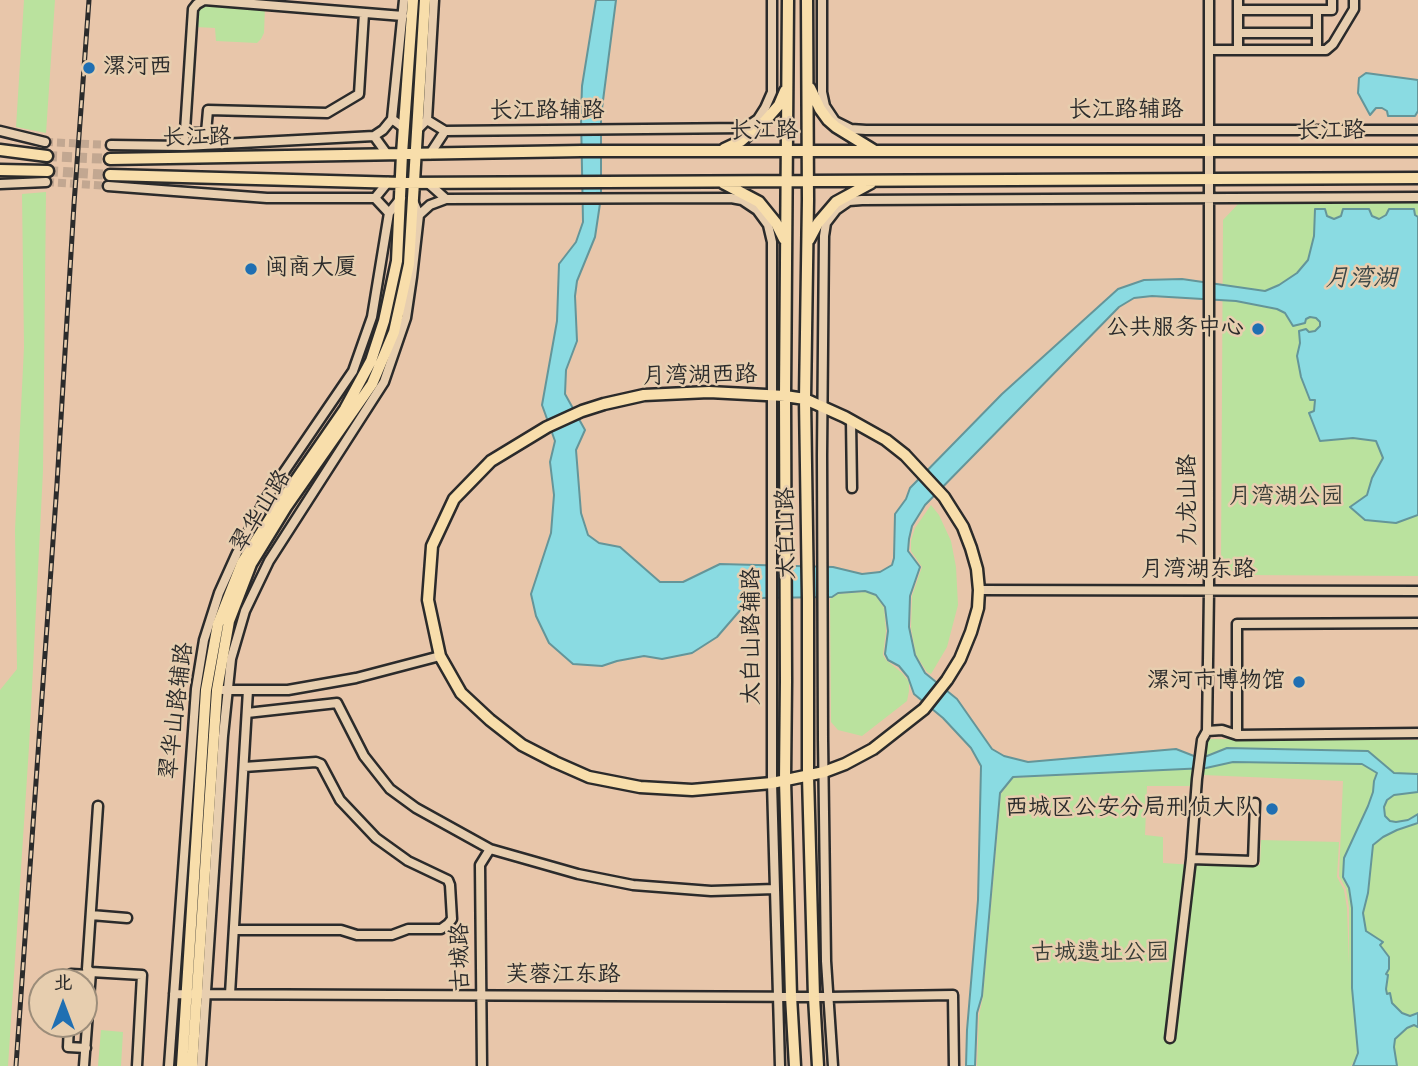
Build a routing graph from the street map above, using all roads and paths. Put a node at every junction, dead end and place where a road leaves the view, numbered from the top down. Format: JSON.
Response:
{"nodes":[{"id":1,"x":404,"y":0,"type":"edge"},
{"id":2,"x":413,"y":0,"type":"edge"},
{"id":3,"x":425,"y":0,"type":"edge"},
{"id":4,"x":433,"y":0,"type":"edge"},
{"id":5,"x":772,"y":0,"type":"edge"},
{"id":6,"x":788,"y":0,"type":"edge"},
{"id":7,"x":807,"y":0,"type":"edge"},
{"id":8,"x":822,"y":0,"type":"edge"},
{"id":9,"x":1209,"y":0,"type":"edge"},
{"id":10,"x":1238,"y":0,"type":"edge"},
{"id":11,"x":1332,"y":0,"type":"edge"},
{"id":12,"x":1354,"y":0,"type":"edge"},
{"id":13,"x":1238,"y":10,"type":"junction"},
{"id":14,"x":1317,"y":10,"type":"junction"},
{"id":15,"x":363,"y":13,"type":"junction"},
{"id":16,"x":403,"y":16,"type":"junction"},
{"id":17,"x":1238,"y":33,"type":"junction"},
{"id":18,"x":1317,"y":33,"type":"junction"},
{"id":19,"x":1210,"y":50,"type":"junction"},
{"id":20,"x":1238,"y":50,"type":"junction"},
{"id":21,"x":1317,"y":50,"type":"junction"},
{"id":22,"x":788,"y":83,"type":"junction"},
{"id":23,"x":808,"y":83,"type":"junction"},
{"id":24,"x":392,"y":119,"type":"junction"},
{"id":25,"x":428,"y":120,"type":"junction"},
{"id":26,"x":404,"y":128,"type":"junction"},
{"id":27,"x":417,"y":130,"type":"junction"},
{"id":28,"x":1418,"y":130,"type":"edge"},
{"id":29,"x":0,"y":131,"type":"edge"},
{"id":30,"x":445,"y":131,"type":"junction"},
{"id":31,"x":1210,"y":131,"type":"junction"},
{"id":32,"x":185,"y":133,"type":"junction"},
{"id":33,"x":374,"y":136,"type":"junction"},
{"id":34,"x":45,"y":142,"type":"tunnel mouth"},
{"id":35,"x":111,"y":145,"type":"tunnel mouth"},
{"id":36,"x":184,"y":146,"type":"junction"},
{"id":37,"x":0,"y":150,"type":"edge"},
{"id":38,"x":787,"y":150,"type":"junction"},
{"id":39,"x":720,"y":151,"type":"junction"},
{"id":40,"x":808,"y":151,"type":"junction"},
{"id":41,"x":876,"y":151,"type":"junction"},
{"id":42,"x":1210,"y":151,"type":"junction"},
{"id":43,"x":1418,"y":151,"type":"edge"},
{"id":44,"x":387,"y":154,"type":"junction"},
{"id":45,"x":402,"y":154,"type":"junction"},
{"id":46,"x":415,"y":154,"type":"junction"},
{"id":47,"x":429,"y":154,"type":"junction"},
{"id":48,"x":47,"y":156,"type":"tunnel mouth"},
{"id":49,"x":110,"y":159,"type":"tunnel mouth"},
{"id":50,"x":0,"y":170,"type":"edge"},
{"id":51,"x":47,"y":177,"type":"joint"},
{"id":52,"x":1210,"y":178,"type":"junction"},
{"id":53,"x":1418,"y":178,"type":"edge"},
{"id":54,"x":109,"y":180,"type":"joint"},
{"id":55,"x":787,"y":181,"type":"junction"},
{"id":56,"x":808,"y":181,"type":"junction"},
{"id":57,"x":874,"y":181,"type":"junction"},
{"id":58,"x":388,"y":182,"type":"junction"},
{"id":59,"x":719,"y":182,"type":"junction"},
{"id":60,"x":402,"y":183,"type":"junction"},
{"id":61,"x":414,"y":183,"type":"junction"},
{"id":62,"x":428,"y":183,"type":"junction"},
{"id":63,"x":0,"y":184,"type":"edge"},
{"id":64,"x":1210,"y":197,"type":"junction"},
{"id":65,"x":1418,"y":197,"type":"edge"},
{"id":66,"x":375,"y":198,"type":"junction"},
{"id":67,"x":401,"y":198,"type":"junction"},
{"id":68,"x":446,"y":199,"type":"junction"},
{"id":69,"x":413,"y":201,"type":"junction"},
{"id":70,"x":389,"y":213,"type":"junction"},
{"id":71,"x":418,"y":215,"type":"junction"},
{"id":72,"x":786,"y":243,"type":"junction"},
{"id":73,"x":807,"y":244,"type":"junction"},
{"id":74,"x":772,"y":395,"type":"junction"},
{"id":75,"x":785,"y":396,"type":"junction"},
{"id":76,"x":805,"y":399,"type":"junction"},
{"id":77,"x":823,"y":407,"type":"junction"},
{"id":78,"x":851,"y":420,"type":"junction"},
{"id":79,"x":852,"y":488,"type":"dead end"},
{"id":80,"x":979,"y":590,"type":"junction"},
{"id":81,"x":1209,"y":591,"type":"junction"},
{"id":82,"x":1418,"y":591,"type":"edge"},
{"id":83,"x":1418,"y":623,"type":"edge"},
{"id":84,"x":440,"y":656,"type":"junction"},
{"id":85,"x":212,"y":690,"type":"junction"},
{"id":86,"x":248,"y":690,"type":"junction"},
{"id":87,"x":247,"y":713,"type":"junction"},
{"id":88,"x":1207,"y":731,"type":"junction"},
{"id":89,"x":1418,"y":733,"type":"edge"},
{"id":90,"x":1237,"y":735,"type":"junction"},
{"id":91,"x":244,"y":767,"type":"junction"},
{"id":92,"x":824,"y":772,"type":"junction"},
{"id":93,"x":808,"y":776,"type":"junction"},
{"id":94,"x":785,"y":780,"type":"junction"},
{"id":95,"x":772,"y":783,"type":"junction"},
{"id":96,"x":1255,"y":803,"type":"dead end"},
{"id":97,"x":98,"y":806,"type":"dead end"},
{"id":98,"x":490,"y":849,"type":"junction"},
{"id":99,"x":1191,"y":859,"type":"junction"},
{"id":100,"x":775,"y":889,"type":"junction"},
{"id":101,"x":91,"y":915,"type":"junction"},
{"id":102,"x":127,"y":918,"type":"dead end"},
{"id":103,"x":234,"y":930,"type":"junction"},
{"id":104,"x":87,"y":968,"type":"edge"},
{"id":105,"x":98,"y":974,"type":"edge"},
{"id":106,"x":174,"y":994,"type":"junction"},
{"id":107,"x":196,"y":994,"type":"junction"},
{"id":108,"x":230,"y":995,"type":"junction"},
{"id":109,"x":482,"y":995,"type":"junction"},
{"id":110,"x":777,"y":996,"type":"junction"},
{"id":111,"x":791,"y":996,"type":"junction"},
{"id":112,"x":814,"y":997,"type":"junction"},
{"id":113,"x":829,"y":997,"type":"junction"},
{"id":114,"x":68,"y":1038,"type":"edge"},
{"id":115,"x":87,"y":1038,"type":"edge"},
{"id":116,"x":1171,"y":1038,"type":"dead end"},
{"id":117,"x":86,"y":1048,"type":"junction"},
{"id":118,"x":84,"y":1066,"type":"edge"},
{"id":119,"x":137,"y":1066,"type":"edge"},
{"id":120,"x":169,"y":1066,"type":"edge"},
{"id":121,"x":183,"y":1066,"type":"edge"},
{"id":122,"x":192,"y":1066,"type":"edge"},
{"id":123,"x":201,"y":1066,"type":"edge"},
{"id":124,"x":482,"y":1066,"type":"edge"},
{"id":125,"x":780,"y":1066,"type":"edge"},
{"id":126,"x":795,"y":1066,"type":"edge"},
{"id":127,"x":818,"y":1066,"type":"edge"},
{"id":128,"x":833,"y":1066,"type":"edge"},
{"id":129,"x":954,"y":1066,"type":"edge"}],
"edges":[{"from":1,"to":16,"type":"street"},
{"from":2,"to":26,"type":"main road","name":"翠华山路"},
{"from":3,"to":27,"type":"main road","name":"翠华山路"},
{"from":4,"to":25,"type":"street"},
{"from":5,"to":30,"type":"street","name":"长江路辅路"},
{"from":6,"to":22,"type":"main road","name":"太白山路"},
{"from":7,"to":23,"type":"main road","name":"太白山路"},
{"from":8,"to":31,"type":"street","name":"长江路辅路"},
{"from":9,"to":19,"type":"street","name":"九龙山路"},
{"from":10,"to":13,"type":"street"},
{"from":11,"to":14,"type":"street"},
{"from":12,"to":21,"type":"street"},
{"from":13,"to":14,"type":"street"},
{"from":13,"to":17,"type":"street"},
{"from":14,"to":18,"type":"street"},
{"from":15,"to":16,"type":"street"},
{"from":15,"to":32,"type":"street"},
{"from":15,"to":32,"type":"street"},
{"from":16,"to":24,"type":"street"},
{"from":17,"to":18,"type":"street"},
{"from":17,"to":20,"type":"street"},
{"from":18,"to":21,"type":"street"},
{"from":19,"to":20,"type":"street"},
{"from":19,"to":31,"type":"street","name":"九龙山路"},
{"from":20,"to":21,"type":"street"},
{"from":22,"to":38,"type":"main road","name":"太白山路"},
{"from":22,"to":39,"type":"main road"},
{"from":23,"to":40,"type":"main road","name":"太白山路"},
{"from":23,"to":41,"type":"main road"},
{"from":24,"to":26,"type":"street"},
{"from":24,"to":33,"type":"street"},
{"from":25,"to":27,"type":"street"},
{"from":25,"to":30,"type":"street"},
{"from":26,"to":45,"type":"main road","name":"翠华山路"},
{"from":27,"to":46,"type":"main road","name":"翠华山路"},
{"from":28,"to":31,"type":"street","name":"长江路辅路"},
{"from":29,"to":34,"type":"street"},
{"from":30,"to":47,"type":"street"},
{"from":31,"to":42,"type":"street","name":"九龙山路"},
{"from":32,"to":36,"type":"street"},
{"from":33,"to":36,"type":"street"},
{"from":33,"to":44,"type":"street"},
{"from":35,"to":36,"type":"street"},
{"from":37,"to":48,"type":"main road"},
{"from":38,"to":39,"type":"main road","name":"长江路"},
{"from":38,"to":40,"type":"main road","name":"长江路"},
{"from":38,"to":55,"type":"main road","name":"太白山路"},
{"from":39,"to":47,"type":"main road","name":"长江路"},
{"from":40,"to":41,"type":"main road","name":"长江路"},
{"from":40,"to":56,"type":"main road","name":"太白山路"},
{"from":41,"to":42,"type":"main road","name":"长江路"},
{"from":42,"to":43,"type":"main road","name":"长江路"},
{"from":42,"to":52,"type":"street","name":"九龙山路"},
{"from":44,"to":45,"type":"main road","name":"长江路"},
{"from":44,"to":49,"type":"main road","name":"长江路"},
{"from":45,"to":46,"type":"main road","name":"长江路"},
{"from":45,"to":60,"type":"main road","name":"翠华山路"},
{"from":46,"to":47,"type":"main road","name":"长江路"},
{"from":46,"to":61,"type":"main road","name":"翠华山路"},
{"from":50,"to":51,"type":"main road"},
{"from":51,"to":63,"type":"street"},
{"from":52,"to":53,"type":"main road","name":"长江路"},
{"from":52,"to":57,"type":"main road","name":"长江路"},
{"from":52,"to":64,"type":"street","name":"九龙山路"},
{"from":54,"to":58,"type":"main road","name":"长江路"},
{"from":54,"to":66,"type":"street"},
{"from":55,"to":56,"type":"main road","name":"长江路"},
{"from":55,"to":59,"type":"main road","name":"长江路"},
{"from":55,"to":72,"type":"main road","name":"太白山路"},
{"from":56,"to":57,"type":"main road","name":"长江路"},
{"from":56,"to":73,"type":"main road","name":"太白山路"},
{"from":57,"to":73,"type":"main road"},
{"from":58,"to":60,"type":"main road","name":"长江路"},
{"from":58,"to":66,"type":"street"},
{"from":59,"to":62,"type":"main road","name":"长江路"},
{"from":59,"to":72,"type":"main road"},
{"from":60,"to":61,"type":"main road","name":"长江路"},
{"from":60,"to":67,"type":"main road","name":"翠华山路"},
{"from":61,"to":62,"type":"main road","name":"长江路"},
{"from":61,"to":69,"type":"main road","name":"翠华山路"},
{"from":62,"to":68,"type":"street"},
{"from":64,"to":65,"type":"street"},
{"from":64,"to":77,"type":"street"},
{"from":64,"to":81,"type":"street","name":"九龙山路"},
{"from":66,"to":70,"type":"street"},
{"from":67,"to":70,"type":"street","name":"翠华山路辅路"},
{"from":67,"to":85,"type":"main road","name":"翠华山路"},
{"from":68,"to":71,"type":"street"},
{"from":68,"to":74,"type":"street","name":"太白山路辅路"},
{"from":69,"to":71,"type":"street","name":"翠华山路辅路"},
{"from":69,"to":85,"type":"main road","name":"翠华山路"},
{"from":70,"to":85,"type":"street","name":"翠华山路辅路"},
{"from":71,"to":85,"type":"street","name":"翠华山路辅路"},
{"from":72,"to":75,"type":"main road","name":"太白山路"},
{"from":73,"to":76,"type":"main road","name":"太白山路"},
{"from":74,"to":75,"type":"main road","name":"月湾湖西路"},
{"from":74,"to":84,"type":"main road","name":"月湾湖西路"},
{"from":74,"to":95,"type":"street","name":"太白山路辅路"},
{"from":75,"to":76,"type":"main road","name":"月湾湖西路"},
{"from":75,"to":94,"type":"main road","name":"太白山路"},
{"from":76,"to":77,"type":"main road"},
{"from":76,"to":93,"type":"main road","name":"太白山路"},
{"from":77,"to":78,"type":"main road"},
{"from":77,"to":92,"type":"street"},
{"from":78,"to":79,"type":"street"},
{"from":78,"to":80,"type":"main road"},
{"from":80,"to":81,"type":"street","name":"月湾湖东路"},
{"from":80,"to":92,"type":"main road"},
{"from":81,"to":82,"type":"street","name":"月湾湖东路"},
{"from":81,"to":88,"type":"street","name":"九龙山路"},
{"from":83,"to":90,"type":"street"},
{"from":84,"to":86,"type":"street"},
{"from":84,"to":95,"type":"main road","name":"月湾湖西路"},
{"from":85,"to":86,"type":"street"},
{"from":85,"to":106,"type":"street","name":"翠华山路辅路"},
{"from":85,"to":107,"type":"main road","name":"翠华山路"},
{"from":85,"to":107,"type":"street","name":"翠华山路辅路"},
{"from":86,"to":87,"type":"street"},
{"from":87,"to":91,"type":"street"},
{"from":87,"to":98,"type":"street"},
{"from":88,"to":90,"type":"street"},
{"from":88,"to":99,"type":"street","name":"九龙山路"},
{"from":89,"to":90,"type":"street"},
{"from":91,"to":103,"type":"street"},
{"from":91,"to":103,"type":"street"},
{"from":92,"to":93,"type":"main road"},
{"from":92,"to":113,"type":"street"},
{"from":93,"to":94,"type":"main road","name":"月湾湖西路"},
{"from":93,"to":112,"type":"main road","name":"太白山路"},
{"from":94,"to":95,"type":"main road","name":"月湾湖西路"},
{"from":94,"to":111,"type":"main road","name":"太白山路"},
{"from":95,"to":100,"type":"street","name":"太白山路辅路"},
{"from":96,"to":99,"type":"street"},
{"from":97,"to":101,"type":"street"},
{"from":98,"to":100,"type":"street"},
{"from":98,"to":109,"type":"street","name":"古城路"},
{"from":99,"to":116,"type":"street","name":"九龙山路"},
{"from":100,"to":110,"type":"street","name":"太白山路辅路"},
{"from":101,"to":102,"type":"street"},
{"from":101,"to":104,"type":"street"},
{"from":103,"to":108,"type":"street"},
{"from":105,"to":119,"type":"street"},
{"from":106,"to":107,"type":"street","name":"芙蓉江东路"},
{"from":106,"to":120,"type":"street","name":"翠华山路辅路"},
{"from":107,"to":108,"type":"street","name":"芙蓉江东路"},
{"from":107,"to":121,"type":"main road","name":"翠华山路"},
{"from":107,"to":122,"type":"main road","name":"翠华山路"},
{"from":107,"to":123,"type":"street","name":"翠华山路辅路"},
{"from":108,"to":109,"type":"street","name":"芙蓉江东路"},
{"from":109,"to":110,"type":"street","name":"芙蓉江东路"},
{"from":109,"to":124,"type":"street","name":"古城路"},
{"from":110,"to":111,"type":"street","name":"芙蓉江东路"},
{"from":110,"to":125,"type":"street","name":"太白山路辅路"},
{"from":111,"to":112,"type":"street","name":"芙蓉江东路"},
{"from":111,"to":126,"type":"main road","name":"太白山路"},
{"from":112,"to":113,"type":"street","name":"芙蓉江东路"},
{"from":112,"to":127,"type":"main road","name":"太白山路"},
{"from":113,"to":128,"type":"street"},
{"from":113,"to":129,"type":"street","name":"芙蓉江东路"},
{"from":114,"to":117,"type":"street"},
{"from":115,"to":117,"type":"street"},
{"from":117,"to":118,"type":"street"}]}
